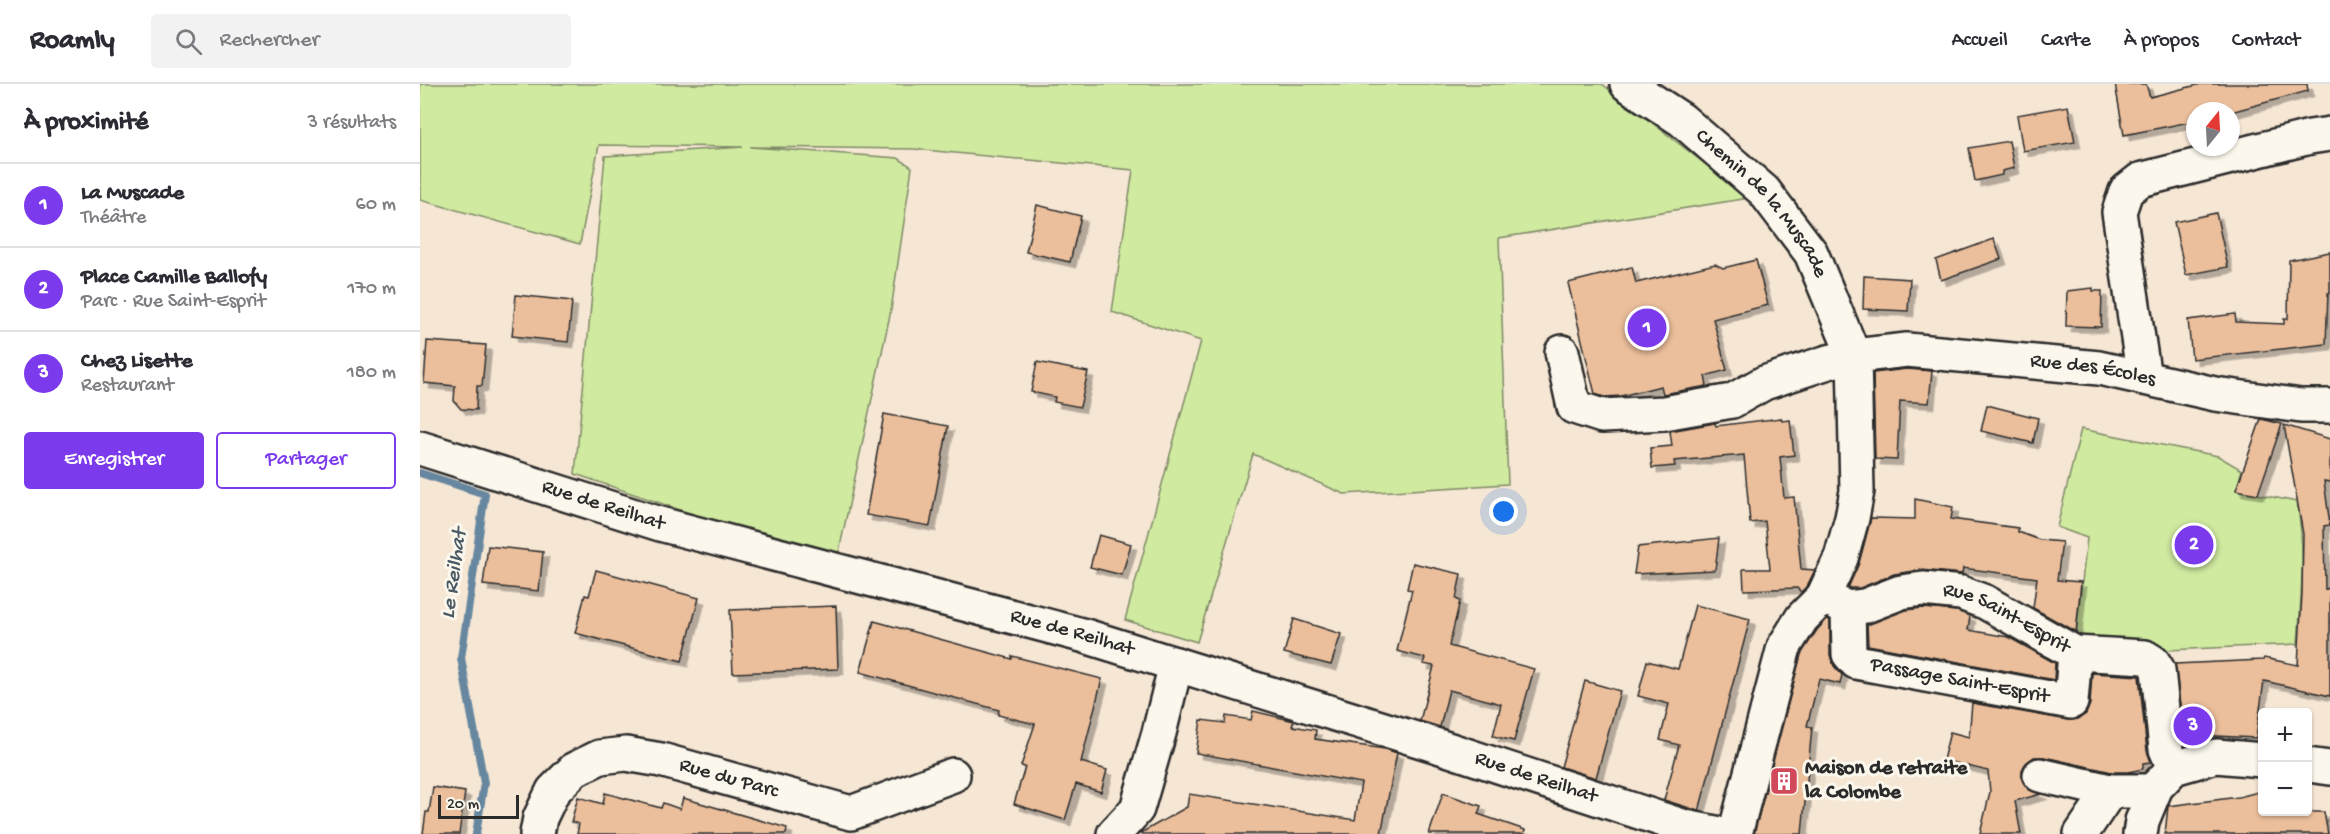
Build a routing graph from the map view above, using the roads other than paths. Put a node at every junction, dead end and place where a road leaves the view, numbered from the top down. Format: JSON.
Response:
{"nodes":[{"id":1,"x":1626,"y":84,"type":"edge"},
{"id":2,"x":2330,"y":134,"type":"edge"},
{"id":3,"x":1562,"y":352,"type":"dead end"},
{"id":4,"x":1854,"y":356,"type":"junction"},
{"id":5,"x":2144,"y":378,"type":"junction"},
{"id":6,"x":2330,"y":406,"type":"edge"},
{"id":7,"x":420,"y":448,"type":"edge"},
{"id":8,"x":1835,"y":603,"type":"junction"},
{"id":9,"x":2074,"y":653,"type":"junction"},
{"id":10,"x":1176,"y":664,"type":"junction"},
{"id":11,"x":2258,"y":760,"type":"edge"},
{"id":12,"x":2312,"y":766,"type":"edge"},
{"id":13,"x":2330,"y":768,"type":"edge"},
{"id":14,"x":953,"y":775,"type":"dead end"},
{"id":15,"x":2040,"y":775,"type":"dead end"},
{"id":16,"x":2164,"y":779,"type":"junction"},
{"id":17,"x":2110,"y":791,"type":"junction"},
{"id":18,"x":537,"y":834,"type":"edge"},
{"id":19,"x":1114,"y":834,"type":"edge"},
{"id":20,"x":1720,"y":834,"type":"edge"},
{"id":21,"x":1735,"y":834,"type":"edge"},
{"id":22,"x":2081,"y":834,"type":"edge"},
{"id":23,"x":2140,"y":834,"type":"edge"}],
"edges":[{"from":1,"to":4,"type":"street","name":"Chemin de la Muscade"},
{"from":2,"to":5,"type":"street"},
{"from":3,"to":4,"type":"street","name":"Rue des Écoles"},
{"from":4,"to":5,"type":"street","name":"Rue des Écoles"},
{"from":4,"to":8,"type":"street"},
{"from":5,"to":6,"type":"street","name":"Rue des Écoles"},
{"from":7,"to":10,"type":"street","name":"Rue de Reilhat"},
{"from":8,"to":9,"type":"street","name":"Rue Saint-Esprit"},
{"from":8,"to":9,"type":"street","name":"Passage Saint-Esprit"},
{"from":8,"to":21,"type":"street"},
{"from":9,"to":16,"type":"street","name":"Rue Saint-Esprit"},
{"from":10,"to":19,"type":"street"},
{"from":10,"to":20,"type":"street","name":"Rue de Reilhat"},
{"from":11,"to":16,"type":"street"},
{"from":12,"to":13,"type":"street"},
{"from":14,"to":18,"type":"street","name":"Rue du Parc"},
{"from":15,"to":17,"type":"street"},
{"from":16,"to":17,"type":"street"},
{"from":16,"to":23,"type":"street"},
{"from":17,"to":22,"type":"street"}]}
